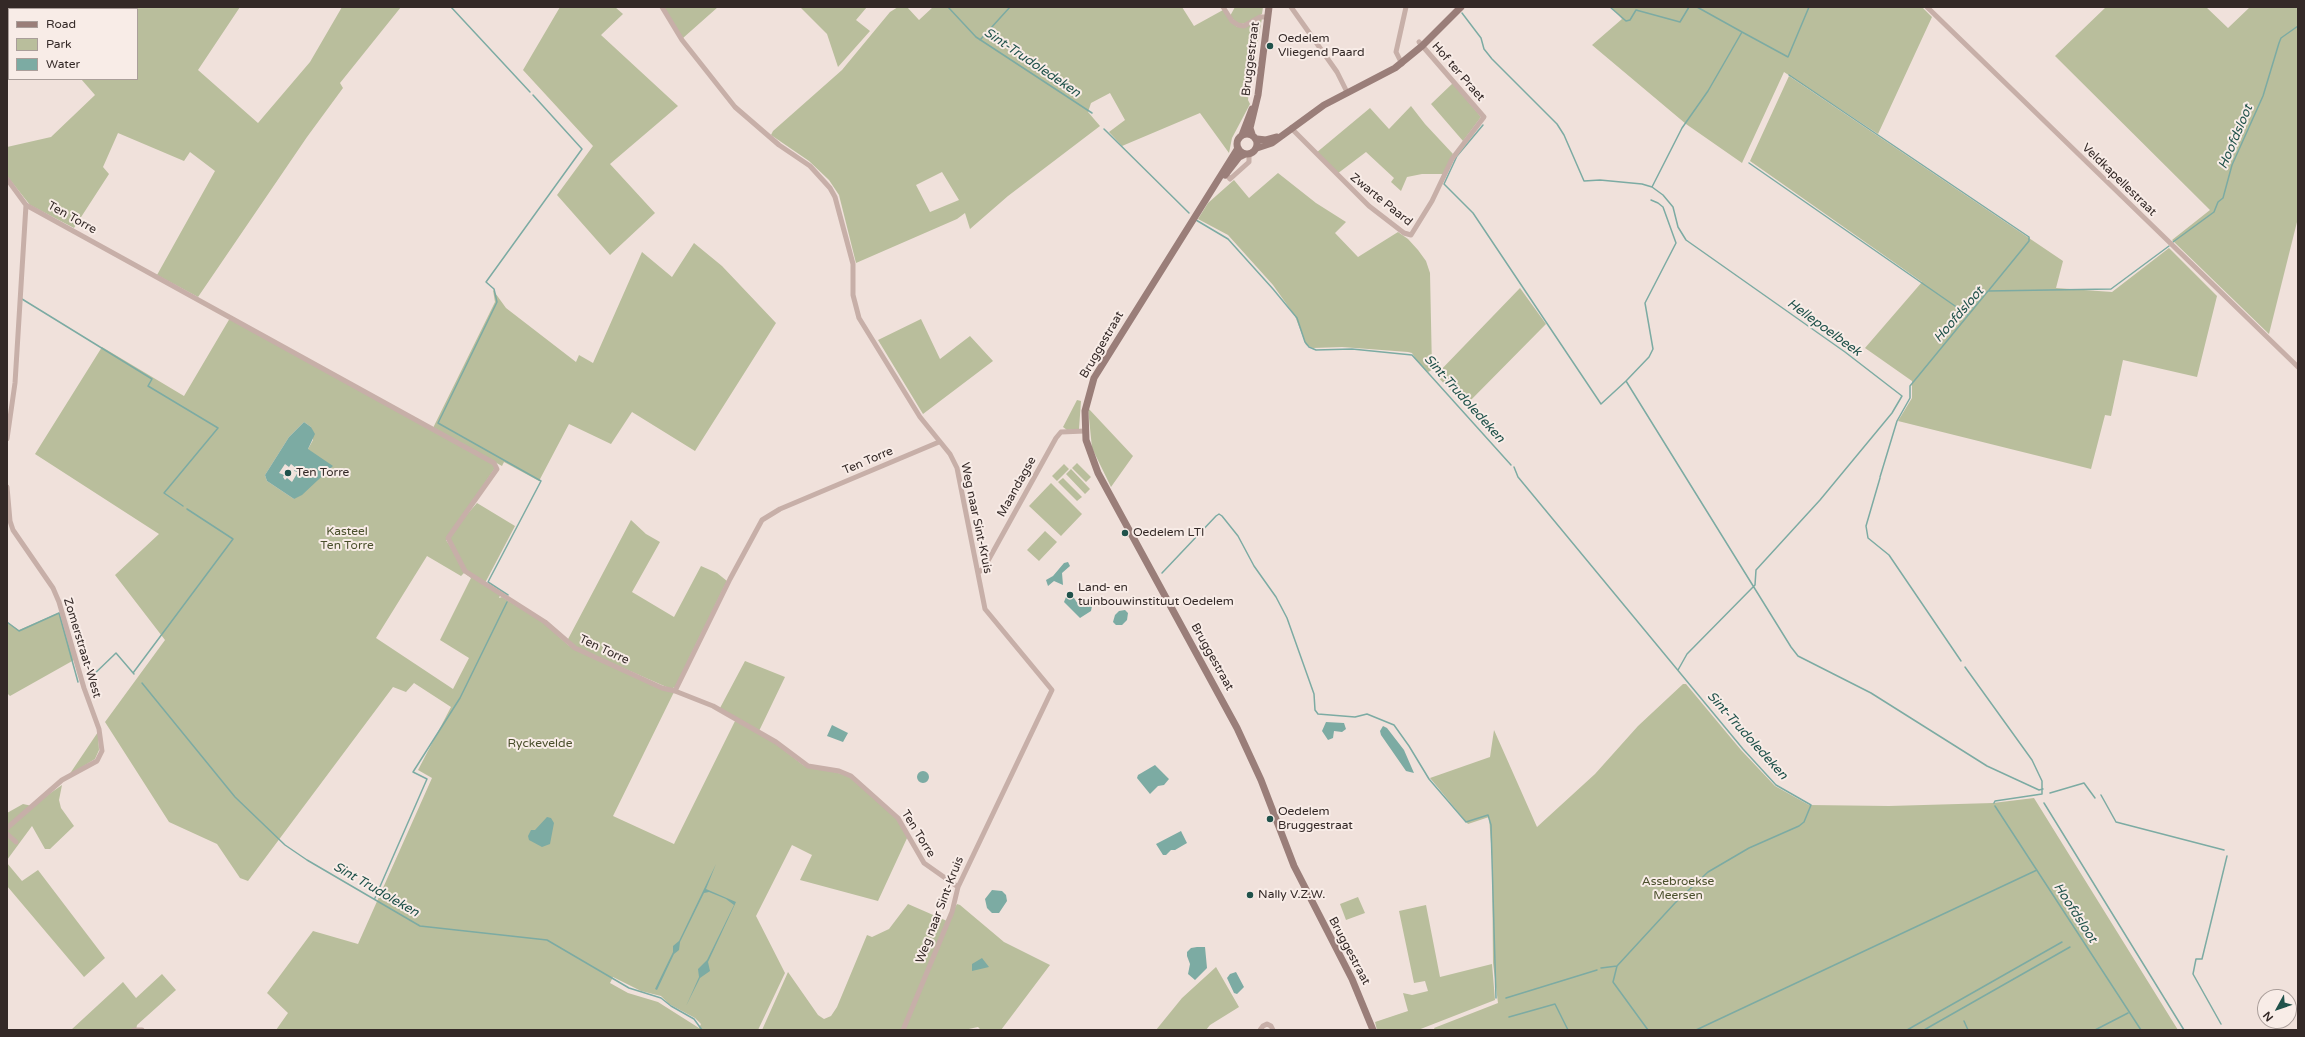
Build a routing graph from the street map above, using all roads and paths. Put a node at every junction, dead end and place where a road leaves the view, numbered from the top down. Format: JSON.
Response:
{"nodes":[{"id":1,"x":662,"y":7,"type":"edge"},
{"id":2,"x":1223,"y":7,"type":"edge"},
{"id":3,"x":1268,"y":7,"type":"edge"},
{"id":4,"x":1291,"y":7,"type":"edge"},
{"id":5,"x":1406,"y":7,"type":"edge"},
{"id":6,"x":1460,"y":7,"type":"edge"},
{"id":7,"x":1927,"y":7,"type":"edge"},
{"id":8,"x":1267,"y":17,"type":"junction"},
{"id":9,"x":1420,"y":44,"type":"junction"},
{"id":10,"x":1401,"y":63,"type":"junction"},
{"id":11,"x":1347,"y":92,"type":"junction"},
{"id":12,"x":1256,"y":104,"type":"junction"},
{"id":13,"x":1291,"y":128,"type":"junction"},
{"id":14,"x":1242,"y":135,"type":"junction"},
{"id":15,"x":1254,"y":137,"type":"junction"},
{"id":16,"x":1279,"y":137,"type":"junction"},
{"id":17,"x":1238,"y":148,"type":"junction"},
{"id":18,"x":1257,"y":148,"type":"junction"},
{"id":19,"x":1247,"y":154,"type":"junction"},
{"id":20,"x":1224,"y":172,"type":"junction"},
{"id":21,"x":1444,"y":174,"type":"joint"},
{"id":22,"x":7,"y":179,"type":"edge"},
{"id":23,"x":26,"y":205,"type":"junction"},
{"id":24,"x":2298,"y":368,"type":"edge"},
{"id":25,"x":1085,"y":431,"type":"junction"},
{"id":26,"x":7,"y":439,"type":"edge"},
{"id":27,"x":939,"y":442,"type":"junction"},
{"id":28,"x":7,"y":487,"type":"edge"},
{"id":29,"x":979,"y":572,"type":"junction"},
{"id":30,"x":675,"y":691,"type":"junction"},
{"id":31,"x":7,"y":828,"type":"edge"},
{"id":32,"x":7,"y":834,"type":"edge"},
{"id":33,"x":16,"y":842,"type":"dead end"},
{"id":34,"x":958,"y":887,"type":"junction"},
{"id":35,"x":134,"y":1030,"type":"edge"},
{"id":36,"x":142,"y":1030,"type":"edge"},
{"id":37,"x":902,"y":1030,"type":"edge"},
{"id":38,"x":1260,"y":1030,"type":"edge"},
{"id":39,"x":1273,"y":1030,"type":"edge"},
{"id":40,"x":1373,"y":1030,"type":"edge"}],
"edges":[{"from":1,"to":27,"type":"street","name":"Weg naar Sint-Kruis"},
{"from":2,"to":8,"type":"street","name":"Bruggestraat"},
{"from":3,"to":8,"type":"main road","name":"Bruggestraat"},
{"from":4,"to":11,"type":"street"},
{"from":5,"to":10,"type":"street"},
{"from":6,"to":9,"type":"main road"},
{"from":7,"to":24,"type":"street","name":"Veldkapellestraat"},
{"from":8,"to":12,"type":"main road","name":"Bruggestraat"},
{"from":9,"to":10,"type":"main road"},
{"from":9,"to":21,"type":"street","name":"Hof ter Praet"},
{"from":10,"to":11,"type":"main road"},
{"from":11,"to":13,"type":"main road"},
{"from":12,"to":14,"type":"main road","name":"Bruggestraat"},
{"from":12,"to":15,"type":"main road","name":"Bruggestraat"},
{"from":13,"to":16,"type":"main road"},
{"from":13,"to":21,"type":"street","name":"Zwarte Paard"},
{"from":14,"to":15,"type":"main road"},
{"from":14,"to":17,"type":"main road"},
{"from":15,"to":16,"type":"main road"},
{"from":15,"to":18,"type":"main road"},
{"from":16,"to":18,"type":"main road"},
{"from":17,"to":19,"type":"main road"},
{"from":17,"to":20,"type":"main road","name":"Bruggestraat"},
{"from":18,"to":19,"type":"main road"},
{"from":19,"to":20,"type":"main road","name":"Bruggestraat"},
{"from":20,"to":25,"type":"main road","name":"Bruggestraat"},
{"from":22,"to":23,"type":"street"},
{"from":23,"to":26,"type":"street"},
{"from":23,"to":30,"type":"street","name":"Ten Torre"},
{"from":25,"to":29,"type":"street","name":"Maandagse"},
{"from":25,"to":40,"type":"main road","name":"Bruggestraat"},
{"from":27,"to":29,"type":"street","name":"Weg naar Sint-Kruis"},
{"from":27,"to":30,"type":"street","name":"Ten Torre"},
{"from":28,"to":31,"type":"street","name":"Zomerstraat-West"},
{"from":29,"to":34,"type":"street","name":"Weg naar Sint-Kruis"},
{"from":30,"to":34,"type":"street","name":"Ten Torre"},
{"from":32,"to":33,"type":"street"},
{"from":34,"to":37,"type":"street","name":"Weg naar Sint-Kruis"},
{"from":35,"to":36,"type":"street"},
{"from":38,"to":39,"type":"street"}]}
